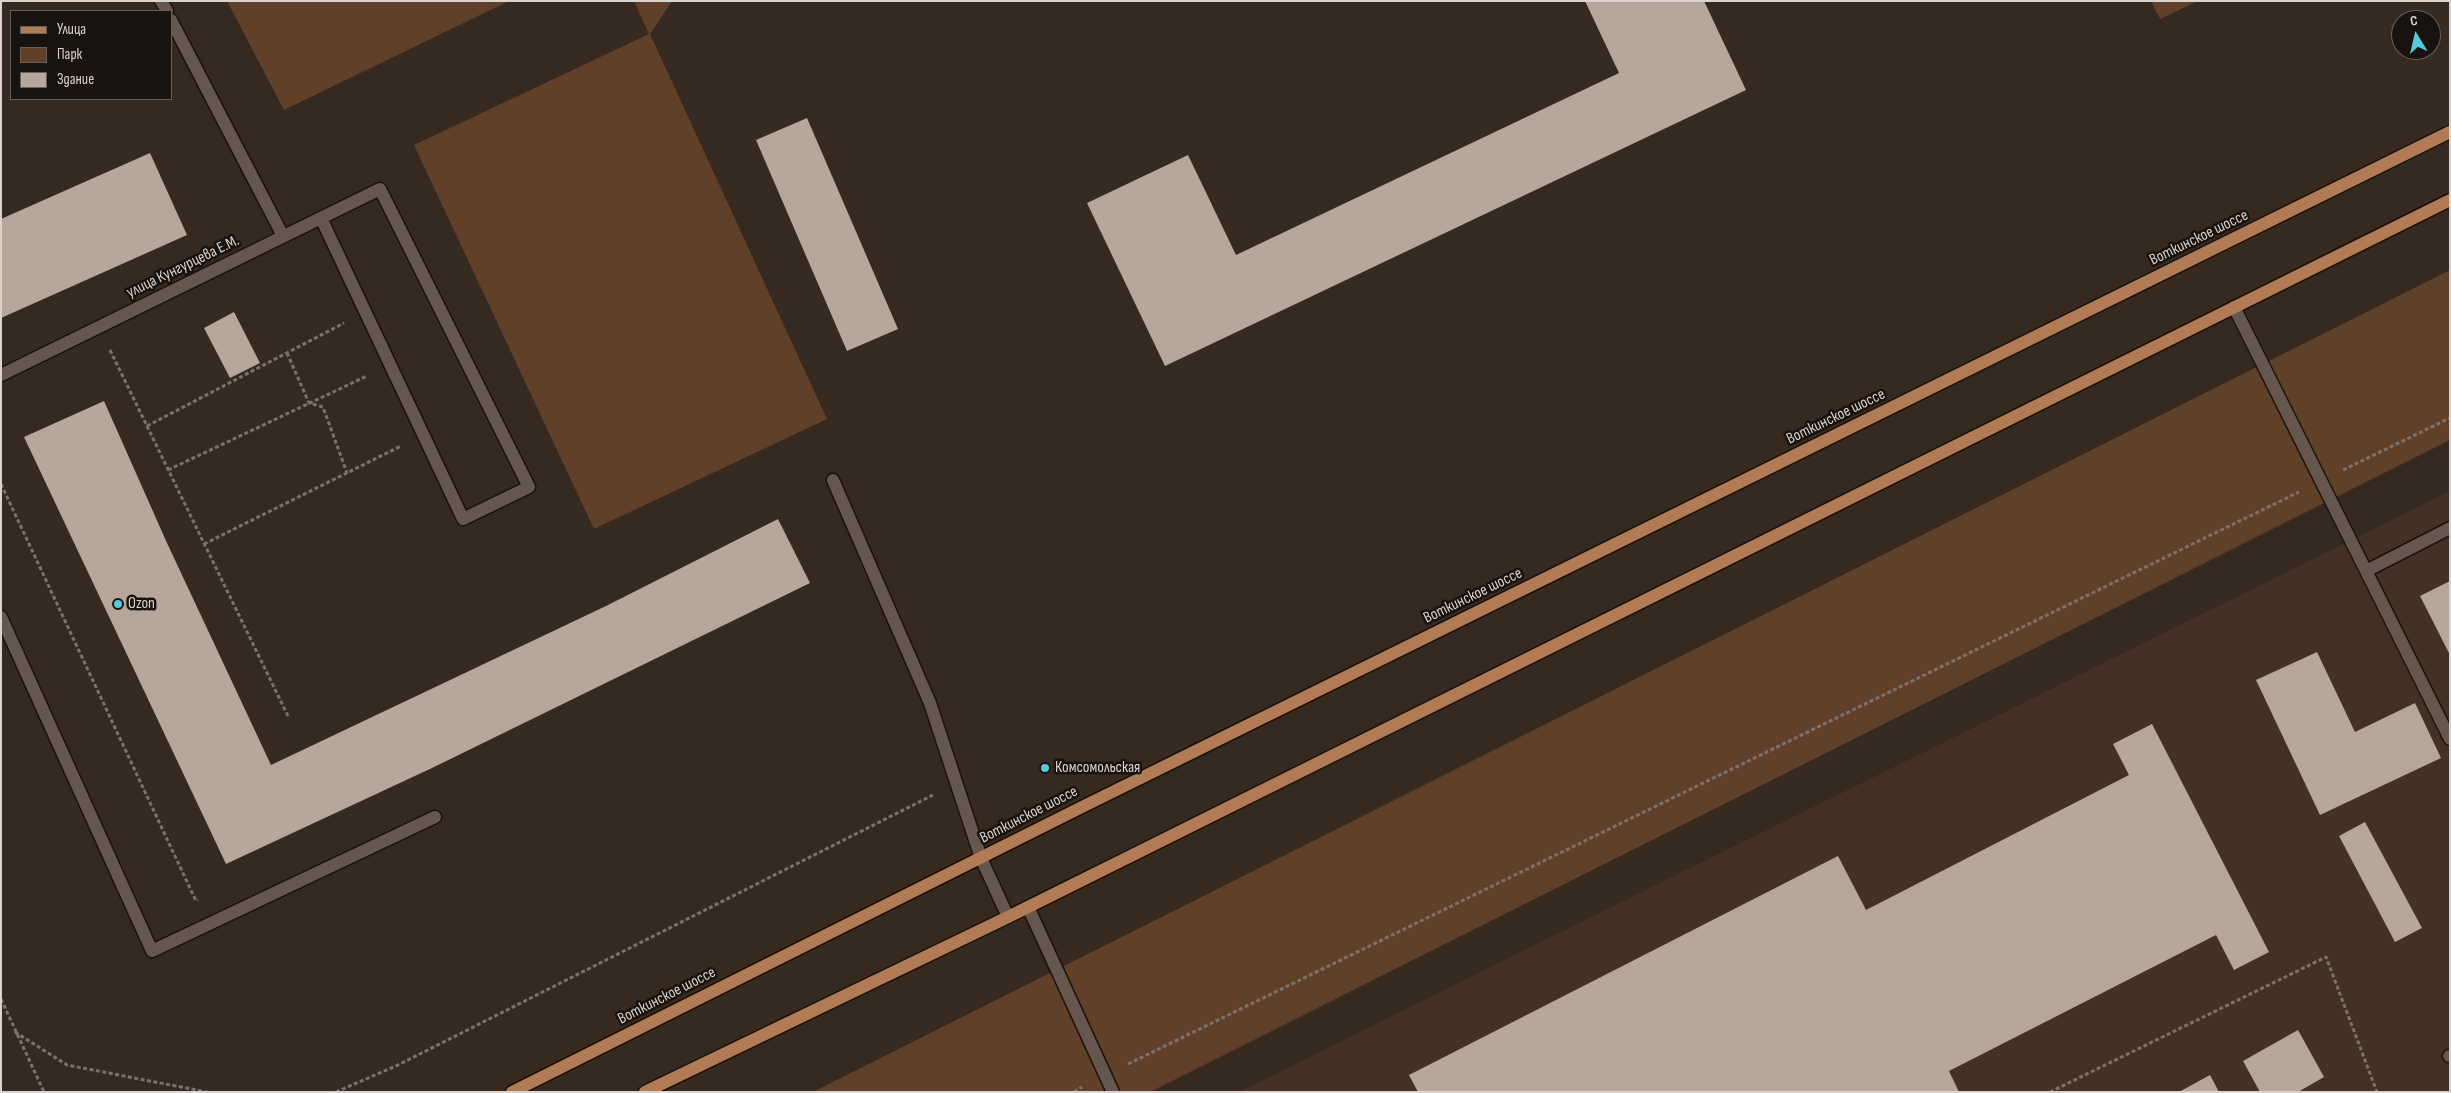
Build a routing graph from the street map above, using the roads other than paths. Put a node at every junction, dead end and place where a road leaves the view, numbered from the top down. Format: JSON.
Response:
{"nodes":[{"id":1,"x":172,"y":22,"type":"edge"},
{"id":2,"x":2450,"y":132,"type":"edge"},
{"id":3,"x":2450,"y":200,"type":"edge"},
{"id":4,"x":320,"y":218,"type":"junction"},
{"id":5,"x":284,"y":236,"type":"junction"},
{"id":6,"x":2234,"y":307,"type":"junction"},
{"id":7,"x":1,"y":375,"type":"edge"},
{"id":8,"x":833,"y":480,"type":"dead end"},
{"id":9,"x":2450,"y":528,"type":"edge"},
{"id":10,"x":2366,"y":571,"type":"junction"},
{"id":11,"x":1,"y":616,"type":"edge"},
{"id":12,"x":2450,"y":739,"type":"edge"},
{"id":13,"x":435,"y":817,"type":"dead end"},
{"id":14,"x":981,"y":858,"type":"junction"},
{"id":15,"x":1028,"y":907,"type":"junction"},
{"id":16,"x":1008,"y":917,"type":"junction"},
{"id":17,"x":512,"y":1092,"type":"edge"},
{"id":18,"x":645,"y":1092,"type":"edge"},
{"id":19,"x":1113,"y":1092,"type":"edge"}],
"edges":[{"from":1,"to":5,"type":"street"},
{"from":2,"to":14,"type":"main road","name":"Воткинское шоссе"},
{"from":3,"to":6,"type":"main road"},
{"from":4,"to":4,"type":"street","name":"улица Кунгурцева Е.М."},
{"from":4,"to":5,"type":"street","name":"улица Кунгурцева Е.М."},
{"from":5,"to":7,"type":"street","name":"улица Кунгурцева Е.М."},
{"from":6,"to":10,"type":"street"},
{"from":6,"to":15,"type":"main road"},
{"from":8,"to":14,"type":"street"},
{"from":9,"to":10,"type":"street"},
{"from":10,"to":12,"type":"street"},
{"from":11,"to":13,"type":"street"},
{"from":14,"to":16,"type":"street"},
{"from":14,"to":17,"type":"main road","name":"Воткинское шоссе"},
{"from":15,"to":16,"type":"main road"},
{"from":15,"to":19,"type":"street"},
{"from":16,"to":18,"type":"main road"}]}
